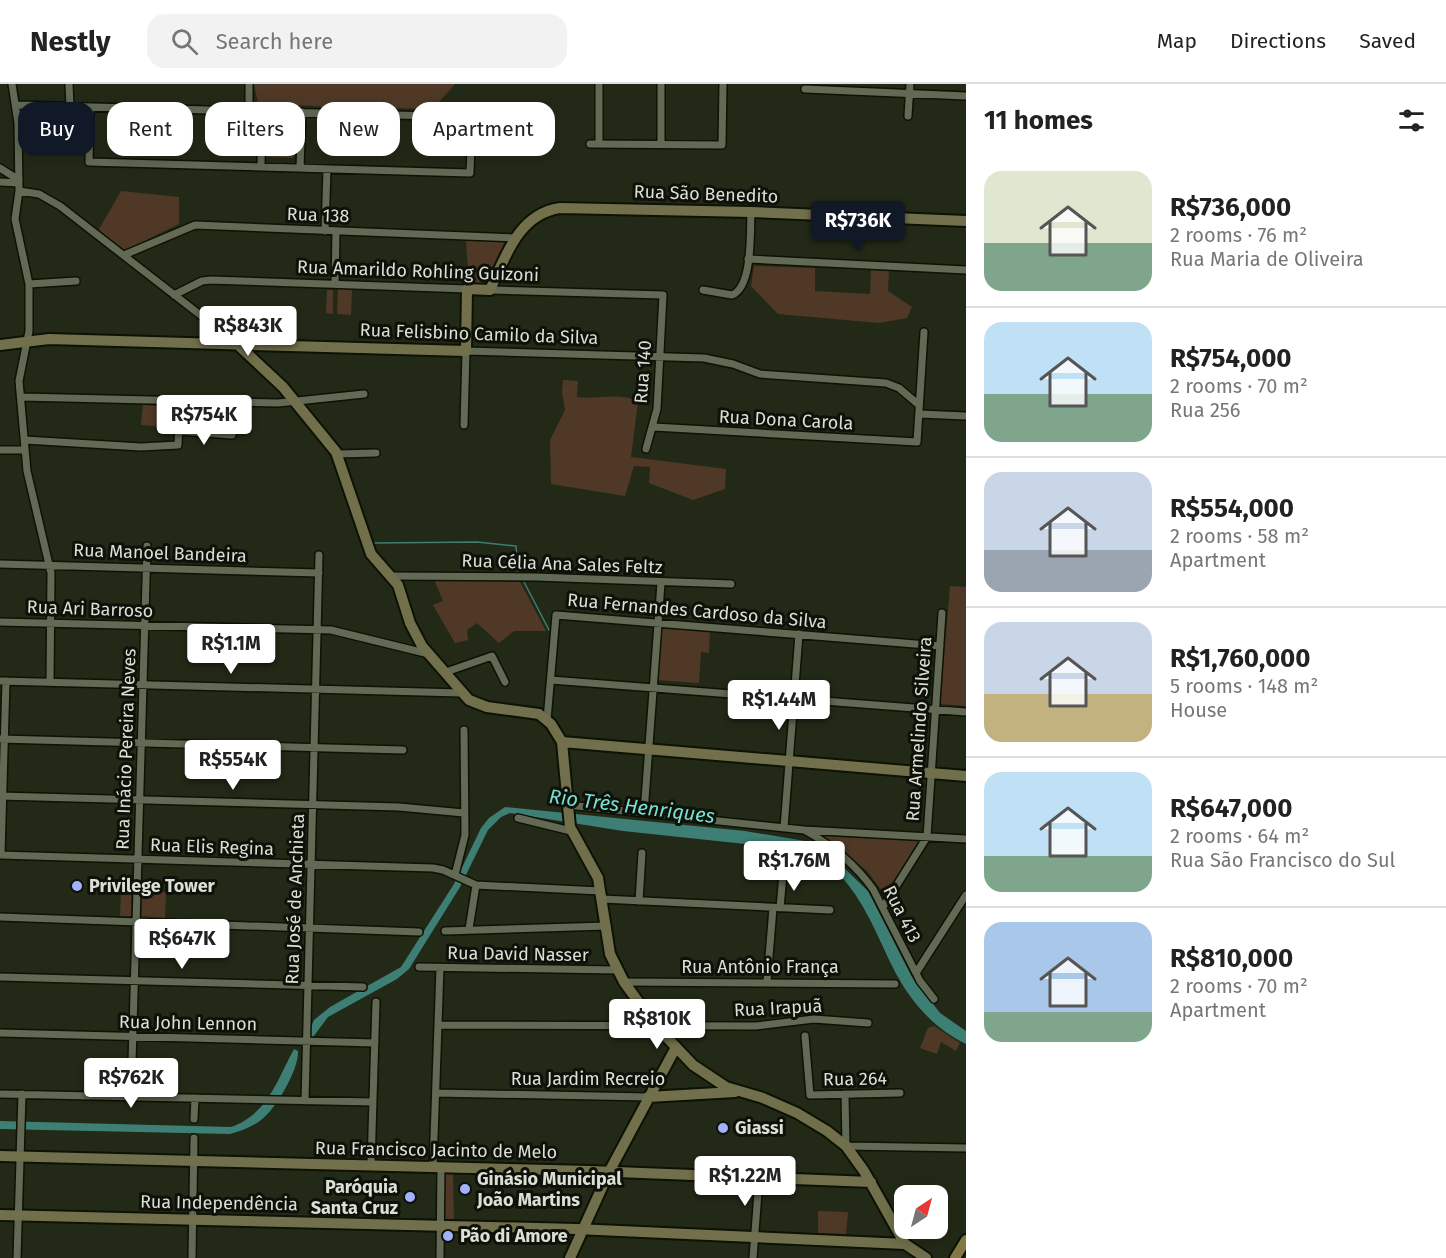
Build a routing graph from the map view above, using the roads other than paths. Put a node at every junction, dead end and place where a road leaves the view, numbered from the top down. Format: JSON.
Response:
{"nodes":[{"id":1,"x":12,"y":84,"type":"edge"},
{"id":2,"x":69,"y":84,"type":"edge"},
{"id":3,"x":249,"y":84,"type":"edge"},
{"id":4,"x":599,"y":84,"type":"edge"},
{"id":5,"x":661,"y":84,"type":"edge"},
{"id":6,"x":723,"y":84,"type":"edge"},
{"id":7,"x":910,"y":84,"type":"edge"},
{"id":8,"x":805,"y":88,"type":"dead end"},
{"id":9,"x":909,"y":93,"type":"junction"},
{"id":10,"x":966,"y":96,"type":"edge"},
{"id":11,"x":70,"y":102,"type":"edge"},
{"id":12,"x":249,"y":102,"type":"edge"},
{"id":13,"x":16,"y":105,"type":"joint"},
{"id":14,"x":95,"y":107,"type":"edge"},
{"id":15,"x":205,"y":110,"type":"edge"},
{"id":16,"x":305,"y":112,"type":"edge"},
{"id":17,"x":908,"y":116,"type":"dead end"},
{"id":18,"x":590,"y":144,"type":"dead end"},
{"id":19,"x":599,"y":144,"type":"junction"},
{"id":20,"x":661,"y":144,"type":"junction"},
{"id":21,"x":89,"y":156,"type":"edge"},
{"id":22,"x":261,"y":156,"type":"edge"},
{"id":23,"x":300,"y":156,"type":"edge"},
{"id":24,"x":261,"y":167,"type":"junction"},
{"id":25,"x":0,"y":168,"type":"edge"},
{"id":26,"x":300,"y":168,"type":"junction"},
{"id":27,"x":327,"y":169,"type":"junction"},
{"id":28,"x":0,"y":182,"type":"edge"},
{"id":29,"x":19,"y":184,"type":"junction"},
{"id":30,"x":750,"y":212,"type":"junction"},
{"id":31,"x":966,"y":221,"type":"edge"},
{"id":32,"x":326,"y":231,"type":"junction"},
{"id":33,"x":336,"y":231,"type":"junction"},
{"id":34,"x":516,"y":238,"type":"junction"},
{"id":35,"x":124,"y":255,"type":"junction"},
{"id":36,"x":748,"y":259,"type":"junction"},
{"id":37,"x":966,"y":270,"type":"edge"},
{"id":38,"x":76,"y":281,"type":"dead end"},
{"id":39,"x":29,"y":284,"type":"junction"},
{"id":40,"x":335,"y":284,"type":"junction"},
{"id":41,"x":467,"y":289,"type":"junction"},
{"id":42,"x":490,"y":290,"type":"junction"},
{"id":43,"x":703,"y":290,"type":"dead end"},
{"id":44,"x":174,"y":295,"type":"junction"},
{"id":45,"x":663,"y":295,"type":"joint"},
{"id":46,"x":924,"y":332,"type":"dead end"},
{"id":47,"x":235,"y":342,"type":"junction"},
{"id":48,"x":27,"y":343,"type":"junction"},
{"id":49,"x":0,"y":345,"type":"edge"},
{"id":50,"x":466,"y":351,"type":"junction"},
{"id":51,"x":660,"y":357,"type":"junction"},
{"id":52,"x":364,"y":394,"type":"dead end"},
{"id":53,"x":22,"y":397,"type":"junction"},
{"id":54,"x":180,"y":402,"type":"junction"},
{"id":55,"x":296,"y":402,"type":"junction"},
{"id":56,"x":920,"y":405,"type":"junction"},
{"id":57,"x":919,"y":414,"type":"junction"},
{"id":58,"x":966,"y":416,"type":"edge"},
{"id":59,"x":464,"y":425,"type":"dead end"},
{"id":60,"x":654,"y":428,"type":"junction"},
{"id":61,"x":179,"y":431,"type":"junction"},
{"id":62,"x":232,"y":435,"type":"dead end"},
{"id":63,"x":25,"y":440,"type":"junction"},
{"id":64,"x":646,"y":449,"type":"dead end"},
{"id":65,"x":0,"y":450,"type":"edge"},
{"id":66,"x":25,"y":450,"type":"junction"},
{"id":67,"x":376,"y":453,"type":"dead end"},
{"id":68,"x":337,"y":454,"type":"junction"},
{"id":69,"x":147,"y":546,"type":"dead end"},
{"id":70,"x":319,"y":555,"type":"dead end"},
{"id":71,"x":0,"y":564,"type":"edge"},
{"id":72,"x":50,"y":565,"type":"junction"},
{"id":73,"x":147,"y":568,"type":"junction"},
{"id":74,"x":319,"y":573,"type":"junction"},
{"id":75,"x":392,"y":576,"type":"junction"},
{"id":76,"x":661,"y":583,"type":"junction"},
{"id":77,"x":731,"y":584,"type":"dead end"},
{"id":78,"x":942,"y":614,"type":"dead end"},
{"id":79,"x":0,"y":622,"type":"edge"},
{"id":80,"x":50,"y":623,"type":"junction"},
{"id":81,"x":658,"y":623,"type":"junction"},
{"id":82,"x":145,"y":626,"type":"junction"},
{"id":83,"x":317,"y":629,"type":"junction"},
{"id":84,"x":799,"y":634,"type":"junction"},
{"id":85,"x":940,"y":646,"type":"junction"},
{"id":86,"x":429,"y":654,"type":"junction"},
{"id":87,"x":447,"y":672,"type":"junction"},
{"id":88,"x":550,"y":680,"type":"junction"},
{"id":89,"x":3,"y":681,"type":"edge"},
{"id":90,"x":50,"y":682,"type":"junction"},
{"id":91,"x":505,"y":682,"type":"dead end"},
{"id":92,"x":143,"y":685,"type":"junction"},
{"id":93,"x":653,"y":688,"type":"junction"},
{"id":94,"x":316,"y":689,"type":"junction"},
{"id":95,"x":461,"y":693,"type":"junction"},
{"id":96,"x":794,"y":698,"type":"junction"},
{"id":97,"x":936,"y":709,"type":"junction"},
{"id":98,"x":966,"y":712,"type":"edge"},
{"id":99,"x":547,"y":720,"type":"junction"},
{"id":100,"x":464,"y":730,"type":"dead end"},
{"id":101,"x":2,"y":739,"type":"edge"},
{"id":102,"x":142,"y":742,"type":"junction"},
{"id":103,"x":562,"y":742,"type":"junction"},
{"id":104,"x":314,"y":747,"type":"junction"},
{"id":105,"x":649,"y":749,"type":"junction"},
{"id":106,"x":404,"y":750,"type":"dead end"},
{"id":107,"x":789,"y":760,"type":"junction"},
{"id":108,"x":931,"y":774,"type":"junction"},
{"id":109,"x":966,"y":776,"type":"edge"},
{"id":110,"x":1,"y":796,"type":"edge"},
{"id":111,"x":140,"y":800,"type":"junction"},
{"id":112,"x":313,"y":806,"type":"junction"},
{"id":113,"x":568,"y":807,"type":"junction"},
{"id":114,"x":464,"y":813,"type":"junction"},
{"id":115,"x":644,"y":813,"type":"junction"},
{"id":116,"x":518,"y":819,"type":"dead end"},
{"id":117,"x":570,"y":827,"type":"junction"},
{"id":118,"x":784,"y":828,"type":"junction"},
{"id":119,"x":804,"y":830,"type":"junction"},
{"id":120,"x":927,"y":837,"type":"junction"},
{"id":121,"x":966,"y":839,"type":"edge"},
{"id":122,"x":642,"y":853,"type":"dead end"},
{"id":123,"x":0,"y":855,"type":"edge"},
{"id":124,"x":138,"y":859,"type":"junction"},
{"id":125,"x":311,"y":864,"type":"junction"},
{"id":126,"x":783,"y":873,"type":"dead end"},
{"id":127,"x":456,"y":876,"type":"junction"},
{"id":128,"x":473,"y":884,"type":"junction"},
{"id":129,"x":602,"y":895,"type":"junction"},
{"id":130,"x":966,"y":895,"type":"edge"},
{"id":131,"x":639,"y":901,"type":"junction"},
{"id":132,"x":883,"y":907,"type":"junction"},
{"id":133,"x":776,"y":908,"type":"junction"},
{"id":134,"x":830,"y":910,"type":"dead end"},
{"id":135,"x":0,"y":917,"type":"edge"},
{"id":136,"x":136,"y":922,"type":"junction"},
{"id":137,"x":607,"y":926,"type":"junction"},
{"id":138,"x":310,"y":928,"type":"junction"},
{"id":139,"x":469,"y":929,"type":"junction"},
{"id":140,"x":445,"y":931,"type":"dead end"},
{"id":141,"x":419,"y":932,"type":"dead end"},
{"id":142,"x":419,"y":967,"type":"dead end"},
{"id":143,"x":440,"y":968,"type":"junction"},
{"id":144,"x":616,"y":970,"type":"junction"},
{"id":145,"x":916,"y":973,"type":"junction"},
{"id":146,"x":0,"y":977,"type":"edge"},
{"id":147,"x":135,"y":981,"type":"junction"},
{"id":148,"x":767,"y":981,"type":"junction"},
{"id":149,"x":624,"y":982,"type":"junction"},
{"id":150,"x":895,"y":984,"type":"dead end"},
{"id":151,"x":308,"y":986,"type":"junction"},
{"id":152,"x":363,"y":987,"type":"dead end"},
{"id":153,"x":934,"y":999,"type":"dead end"},
{"id":154,"x":376,"y":1002,"type":"dead end"},
{"id":155,"x":868,"y":1023,"type":"dead end"},
{"id":156,"x":438,"y":1025,"type":"junction"},
{"id":157,"x":654,"y":1025,"type":"junction"},
{"id":158,"x":0,"y":1033,"type":"edge"},
{"id":159,"x":805,"y":1036,"type":"dead end"},
{"id":160,"x":133,"y":1037,"type":"junction"},
{"id":161,"x":307,"y":1041,"type":"junction"},
{"id":162,"x":375,"y":1043,"type":"junction"},
{"id":163,"x":675,"y":1049,"type":"junction"},
{"id":164,"x":740,"y":1092,"type":"junction"},
{"id":165,"x":900,"y":1093,"type":"dead end"},
{"id":166,"x":0,"y":1094,"type":"edge"},
{"id":167,"x":22,"y":1094,"type":"junction"},
{"id":168,"x":436,"y":1094,"type":"junction"},
{"id":169,"x":845,"y":1094,"type":"junction"},
{"id":170,"x":131,"y":1097,"type":"junction"},
{"id":171,"x":648,"y":1097,"type":"junction"},
{"id":172,"x":195,"y":1098,"type":"junction"},
{"id":173,"x":305,"y":1101,"type":"junction"},
{"id":174,"x":373,"y":1102,"type":"junction"},
{"id":175,"x":194,"y":1119,"type":"dead end"},
{"id":176,"x":195,"y":1138,"type":"dead end"},
{"id":177,"x":846,"y":1146,"type":"junction"},
{"id":178,"x":966,"y":1148,"type":"edge"},
{"id":179,"x":0,"y":1156,"type":"edge"},
{"id":180,"x":20,"y":1156,"type":"junction"},
{"id":181,"x":194,"y":1162,"type":"junction"},
{"id":182,"x":371,"y":1165,"type":"junction"},
{"id":183,"x":437,"y":1167,"type":"junction"},
{"id":184,"x":609,"y":1172,"type":"junction"},
{"id":185,"x":759,"y":1179,"type":"junction"},
{"id":186,"x":871,"y":1182,"type":"junction"},
{"id":187,"x":0,"y":1215,"type":"edge"},
{"id":188,"x":18,"y":1215,"type":"junction"},
{"id":189,"x":193,"y":1219,"type":"junction"},
{"id":190,"x":440,"y":1226,"type":"junction"},
{"id":191,"x":583,"y":1230,"type":"junction"},
{"id":192,"x":755,"y":1238,"type":"junction"},
{"id":193,"x":966,"y":1240,"type":"edge"},
{"id":194,"x":905,"y":1244,"type":"junction"},
{"id":195,"x":17,"y":1258,"type":"edge"},
{"id":196,"x":192,"y":1258,"type":"edge"},
{"id":197,"x":440,"y":1258,"type":"edge"},
{"id":198,"x":570,"y":1258,"type":"edge"},
{"id":199,"x":753,"y":1258,"type":"edge"},
{"id":200,"x":926,"y":1258,"type":"edge"},
{"id":201,"x":954,"y":1258,"type":"edge"}],
"edges":[{"from":1,"to":13,"type":"street"},
{"from":2,"to":11,"type":"street"},
{"from":3,"to":12,"type":"street"},
{"from":4,"to":19,"type":"street"},
{"from":5,"to":20,"type":"street"},
{"from":6,"to":20,"type":"street"},
{"from":7,"to":9,"type":"street"},
{"from":8,"to":9,"type":"street"},
{"from":9,"to":10,"type":"street"},
{"from":9,"to":17,"type":"street"},
{"from":13,"to":29,"type":"street"},
{"from":14,"to":15,"type":"street"},
{"from":16,"to":27,"type":"street"},
{"from":18,"to":19,"type":"street"},
{"from":19,"to":20,"type":"street"},
{"from":21,"to":24,"type":"street"},
{"from":22,"to":24,"type":"street"},
{"from":23,"to":26,"type":"street"},
{"from":24,"to":26,"type":"street"},
{"from":25,"to":29,"type":"street"},
{"from":26,"to":27,"type":"street"},
{"from":27,"to":32,"type":"street"},
{"from":28,"to":29,"type":"street"},
{"from":29,"to":35,"type":"street"},
{"from":29,"to":39,"type":"street"},
{"from":30,"to":31,"type":"street","name":"Rua São Benedito"},
{"from":30,"to":34,"type":"street","name":"Rua São Benedito"},
{"from":30,"to":36,"type":"street"},
{"from":32,"to":33,"type":"street","name":"Rua 138"},
{"from":32,"to":35,"type":"street","name":"Rua 138"},
{"from":33,"to":34,"type":"street","name":"Rua 138"},
{"from":33,"to":40,"type":"street"},
{"from":34,"to":42,"type":"street","name":"Rua São Benedito"},
{"from":35,"to":44,"type":"street"},
{"from":36,"to":37,"type":"street"},
{"from":36,"to":43,"type":"street"},
{"from":38,"to":39,"type":"street"},
{"from":39,"to":48,"type":"street"},
{"from":40,"to":41,"type":"street","name":"Rua Amarildo Rohling Guizoni"},
{"from":40,"to":44,"type":"street","name":"Rua Amarildo Rohling Guizoni"},
{"from":41,"to":42,"type":"street","name":"Rua Amarildo Rohling Guizoni"},
{"from":41,"to":50,"type":"street"},
{"from":42,"to":45,"type":"street","name":"Rua Amarildo Rohling Guizoni"},
{"from":44,"to":47,"type":"street"},
{"from":45,"to":51,"type":"street","name":"Rua 140"},
{"from":46,"to":56,"type":"street"},
{"from":47,"to":48,"type":"street","name":"Rua Felisbino Camilo da Silva"},
{"from":47,"to":50,"type":"street","name":"Rua Felisbino Camilo da Silva"},
{"from":47,"to":55,"type":"street"},
{"from":48,"to":49,"type":"street","name":"Rua Felisbino Camilo da Silva"},
{"from":48,"to":53,"type":"street"},
{"from":50,"to":51,"type":"street","name":"Rua Felisbino Camilo da Silva"},
{"from":50,"to":59,"type":"street"},
{"from":51,"to":56,"type":"street","name":"Rua Felisbino Camilo da Silva"},
{"from":51,"to":60,"type":"street","name":"Rua 140"},
{"from":52,"to":55,"type":"street"},
{"from":53,"to":54,"type":"street"},
{"from":53,"to":63,"type":"street"},
{"from":54,"to":55,"type":"street"},
{"from":54,"to":61,"type":"street"},
{"from":55,"to":68,"type":"street"},
{"from":56,"to":57,"type":"street"},
{"from":57,"to":58,"type":"street"},
{"from":57,"to":60,"type":"street","name":"Rua Dona Carola"},
{"from":60,"to":64,"type":"street","name":"Rua 140"},
{"from":61,"to":62,"type":"street"},
{"from":61,"to":63,"type":"street"},
{"from":63,"to":66,"type":"street"},
{"from":65,"to":66,"type":"street"},
{"from":66,"to":72,"type":"street"},
{"from":67,"to":68,"type":"street"},
{"from":68,"to":75,"type":"street"},
{"from":69,"to":73,"type":"street","name":"Rua Inácio Pereira Neves"},
{"from":70,"to":74,"type":"street","name":"Rua José de Anchieta"},
{"from":71,"to":72,"type":"street","name":"Rua Manoel Bandeira"},
{"from":72,"to":73,"type":"street","name":"Rua Manoel Bandeira"},
{"from":72,"to":80,"type":"street"},
{"from":73,"to":74,"type":"street","name":"Rua Manoel Bandeira"},
{"from":73,"to":82,"type":"street","name":"Rua Inácio Pereira Neves"},
{"from":74,"to":83,"type":"street","name":"Rua José de Anchieta"},
{"from":75,"to":76,"type":"street","name":"Rua Célia Ana Sales Feltz"},
{"from":75,"to":86,"type":"street"},
{"from":76,"to":77,"type":"street","name":"Rua Célia Ana Sales Feltz"},
{"from":76,"to":81,"type":"street"},
{"from":78,"to":85,"type":"street","name":"Rua Armelindo Silveira"},
{"from":79,"to":80,"type":"street","name":"Rua Ari Barroso"},
{"from":80,"to":82,"type":"street","name":"Rua Ari Barroso"},
{"from":80,"to":90,"type":"street"},
{"from":81,"to":84,"type":"street","name":"Rua Fernandes Cardoso da Silva"},
{"from":81,"to":88,"type":"street","name":"Rua Fernandes Cardoso da Silva"},
{"from":81,"to":93,"type":"street"},
{"from":82,"to":83,"type":"street","name":"Rua Ari Barroso"},
{"from":82,"to":92,"type":"street","name":"Rua Inácio Pereira Neves"},
{"from":83,"to":86,"type":"street","name":"Rua Ari Barroso"},
{"from":83,"to":94,"type":"street","name":"Rua José de Anchieta"},
{"from":84,"to":85,"type":"street","name":"Rua Fernandes Cardoso da Silva"},
{"from":84,"to":96,"type":"street"},
{"from":85,"to":97,"type":"street","name":"Rua Armelindo Silveira"},
{"from":86,"to":87,"type":"street"},
{"from":87,"to":91,"type":"street"},
{"from":87,"to":95,"type":"street"},
{"from":88,"to":93,"type":"street"},
{"from":88,"to":99,"type":"street","name":"Rua Fernandes Cardoso da Silva"},
{"from":89,"to":90,"type":"street"},
{"from":89,"to":101,"type":"street"},
{"from":90,"to":92,"type":"street"},
{"from":92,"to":94,"type":"street"},
{"from":92,"to":102,"type":"street","name":"Rua Inácio Pereira Neves"},
{"from":93,"to":96,"type":"street"},
{"from":93,"to":105,"type":"street"},
{"from":94,"to":95,"type":"street"},
{"from":94,"to":104,"type":"street","name":"Rua José de Anchieta"},
{"from":95,"to":99,"type":"street"},
{"from":96,"to":97,"type":"street"},
{"from":96,"to":107,"type":"street"},
{"from":97,"to":98,"type":"street"},
{"from":97,"to":108,"type":"street","name":"Rua Armelindo Silveira"},
{"from":99,"to":103,"type":"street"},
{"from":100,"to":114,"type":"street"},
{"from":101,"to":102,"type":"street"},
{"from":101,"to":110,"type":"street"},
{"from":102,"to":104,"type":"street"},
{"from":102,"to":111,"type":"street","name":"Rua Inácio Pereira Neves"},
{"from":103,"to":105,"type":"street"},
{"from":103,"to":113,"type":"street"},
{"from":104,"to":106,"type":"street"},
{"from":104,"to":112,"type":"street","name":"Rua José de Anchieta"},
{"from":105,"to":107,"type":"street"},
{"from":105,"to":115,"type":"street"},
{"from":107,"to":108,"type":"street"},
{"from":107,"to":118,"type":"street"},
{"from":108,"to":109,"type":"street"},
{"from":108,"to":120,"type":"street","name":"Rua Armelindo Silveira"},
{"from":110,"to":111,"type":"street"},
{"from":110,"to":123,"type":"street"},
{"from":111,"to":112,"type":"street"},
{"from":111,"to":124,"type":"street","name":"Rua Inácio Pereira Neves"},
{"from":112,"to":114,"type":"street"},
{"from":112,"to":125,"type":"street","name":"Rua José de Anchieta"},
{"from":113,"to":115,"type":"street"},
{"from":113,"to":117,"type":"street"},
{"from":114,"to":127,"type":"street"},
{"from":115,"to":118,"type":"street"},
{"from":116,"to":117,"type":"street"},
{"from":117,"to":129,"type":"street"},
{"from":118,"to":119,"type":"street"},
{"from":119,"to":120,"type":"street"},
{"from":119,"to":132,"type":"street","name":"Rua 413"},
{"from":120,"to":121,"type":"street"},
{"from":120,"to":132,"type":"street","name":"Rua Armelindo Silveira"},
{"from":122,"to":131,"type":"street"},
{"from":123,"to":124,"type":"street","name":"Rua Elis Regina"},
{"from":124,"to":125,"type":"street","name":"Rua Elis Regina"},
{"from":124,"to":136,"type":"street","name":"Rua Inácio Pereira Neves"},
{"from":125,"to":127,"type":"street","name":"Rua Elis Regina"},
{"from":125,"to":138,"type":"street","name":"Rua José de Anchieta"},
{"from":126,"to":133,"type":"street"},
{"from":127,"to":128,"type":"street","name":"Rua Elis Regina"},
{"from":128,"to":129,"type":"street"},
{"from":128,"to":139,"type":"street"},
{"from":129,"to":131,"type":"street"},
{"from":129,"to":137,"type":"street"},
{"from":130,"to":145,"type":"street"},
{"from":131,"to":133,"type":"street"},
{"from":132,"to":145,"type":"street","name":"Rua 413"},
{"from":133,"to":134,"type":"street"},
{"from":133,"to":148,"type":"street"},
{"from":135,"to":136,"type":"street"},
{"from":136,"to":138,"type":"street"},
{"from":136,"to":147,"type":"street","name":"Rua Inácio Pereira Neves"},
{"from":137,"to":139,"type":"street"},
{"from":137,"to":144,"type":"street"},
{"from":138,"to":141,"type":"street"},
{"from":138,"to":151,"type":"street","name":"Rua José de Anchieta"},
{"from":139,"to":140,"type":"street"},
{"from":142,"to":143,"type":"street","name":"Rua David Nasser"},
{"from":143,"to":144,"type":"street","name":"Rua David Nasser"},
{"from":143,"to":156,"type":"street"},
{"from":144,"to":149,"type":"street"},
{"from":145,"to":153,"type":"street","name":"Rua 413"},
{"from":146,"to":147,"type":"street"},
{"from":147,"to":151,"type":"street"},
{"from":147,"to":160,"type":"street","name":"Rua Inácio Pereira Neves"},
{"from":148,"to":149,"type":"street","name":"Rua Antônio França"},
{"from":148,"to":150,"type":"street","name":"Rua Antônio França"},
{"from":149,"to":157,"type":"street"},
{"from":151,"to":152,"type":"street"},
{"from":151,"to":161,"type":"street","name":"Rua José de Anchieta"},
{"from":154,"to":162,"type":"street"},
{"from":155,"to":157,"type":"street","name":"Rua Irapuã"},
{"from":156,"to":157,"type":"street","name":"Rua Irapuã"},
{"from":156,"to":168,"type":"street"},
{"from":157,"to":163,"type":"street"},
{"from":158,"to":160,"type":"street","name":"Rua John Lennon"},
{"from":159,"to":169,"type":"street","name":"Rua 264"},
{"from":160,"to":161,"type":"street","name":"Rua John Lennon"},
{"from":160,"to":170,"type":"street","name":"Rua Inácio Pereira Neves"},
{"from":161,"to":162,"type":"street","name":"Rua John Lennon"},
{"from":161,"to":173,"type":"street","name":"Rua José de Anchieta"},
{"from":162,"to":174,"type":"street"},
{"from":163,"to":164,"type":"street"},
{"from":163,"to":171,"type":"street"},
{"from":164,"to":171,"type":"street","name":"Rua Jardim Recreio"},
{"from":164,"to":177,"type":"street"},
{"from":165,"to":169,"type":"street","name":"Rua 264"},
{"from":166,"to":167,"type":"street"},
{"from":167,"to":170,"type":"street"},
{"from":167,"to":180,"type":"street"},
{"from":168,"to":171,"type":"street","name":"Rua Jardim Recreio"},
{"from":168,"to":183,"type":"street"},
{"from":169,"to":177,"type":"street"},
{"from":170,"to":172,"type":"street"},
{"from":171,"to":184,"type":"street"},
{"from":172,"to":173,"type":"street"},
{"from":172,"to":175,"type":"street"},
{"from":173,"to":174,"type":"street"},
{"from":174,"to":182,"type":"street"},
{"from":176,"to":181,"type":"street"},
{"from":177,"to":178,"type":"street"},
{"from":177,"to":186,"type":"street"},
{"from":179,"to":180,"type":"street","name":"Rua Francisco Jacinto de Melo"},
{"from":180,"to":181,"type":"street","name":"Rua Francisco Jacinto de Melo"},
{"from":180,"to":188,"type":"street"},
{"from":181,"to":182,"type":"street","name":"Rua Francisco Jacinto de Melo"},
{"from":181,"to":189,"type":"street"},
{"from":182,"to":183,"type":"street","name":"Rua Francisco Jacinto de Melo"},
{"from":183,"to":184,"type":"street","name":"Rua Francisco Jacinto de Melo"},
{"from":183,"to":190,"type":"street"},
{"from":184,"to":185,"type":"street","name":"Rua Francisco Jacinto de Melo"},
{"from":184,"to":191,"type":"street"},
{"from":185,"to":186,"type":"street","name":"Rua Francisco Jacinto de Melo"},
{"from":185,"to":192,"type":"street"},
{"from":186,"to":194,"type":"street"},
{"from":187,"to":188,"type":"street","name":"Rua Independência"},
{"from":188,"to":189,"type":"street","name":"Rua Independência"},
{"from":188,"to":195,"type":"street"},
{"from":189,"to":190,"type":"street","name":"Rua Independência"},
{"from":189,"to":196,"type":"street"},
{"from":190,"to":191,"type":"street","name":"Rua Independência"},
{"from":190,"to":197,"type":"street"},
{"from":191,"to":192,"type":"street","name":"Rua Independência"},
{"from":191,"to":198,"type":"street"},
{"from":192,"to":194,"type":"street","name":"Rua Independência"},
{"from":192,"to":199,"type":"street"},
{"from":193,"to":201,"type":"main road"},
{"from":194,"to":200,"type":"street"}]}
